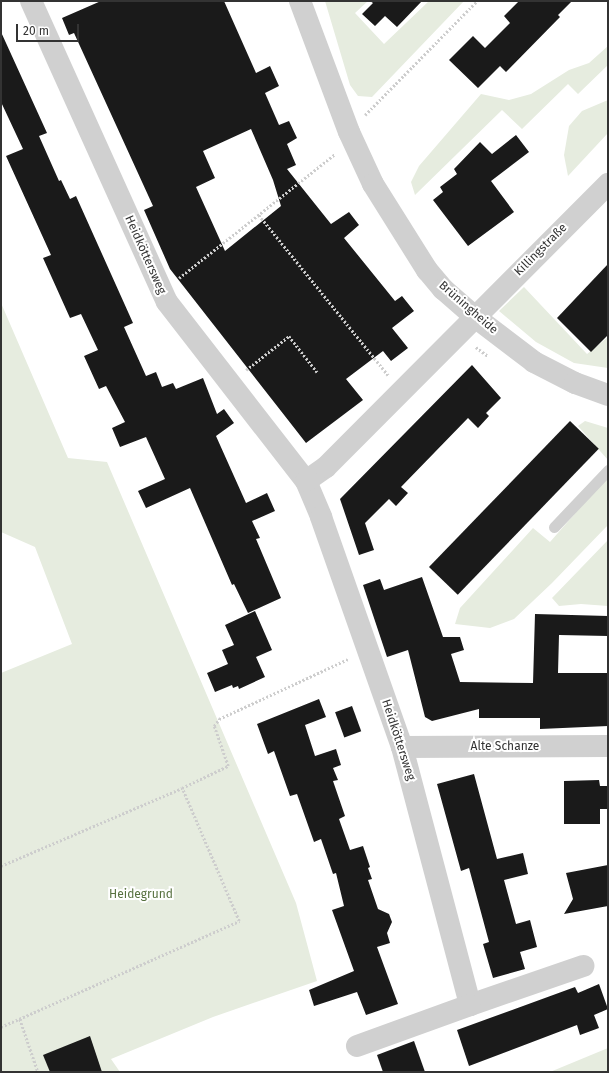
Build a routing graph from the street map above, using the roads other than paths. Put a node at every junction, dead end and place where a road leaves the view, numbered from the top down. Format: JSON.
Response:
{"nodes":[{"id":1,"x":31,"y":1,"type":"edge"},
{"id":2,"x":300,"y":1,"type":"edge"},
{"id":3,"x":608,"y":184,"type":"edge"},
{"id":4,"x":475,"y":316,"type":"junction"},
{"id":5,"x":608,"y":395,"type":"edge"},
{"id":6,"x":608,"y":470,"type":"edge"},
{"id":7,"x":306,"y":481,"type":"junction"},
{"id":8,"x":554,"y":527,"type":"dead end"},
{"id":9,"x":608,"y":746,"type":"edge"},
{"id":10,"x":402,"y":747,"type":"junction"},
{"id":11,"x":583,"y":966,"type":"dead end"},
{"id":12,"x":470,"y":1005,"type":"junction"},
{"id":13,"x":357,"y":1046,"type":"dead end"}],
"edges":[{"from":1,"to":7,"type":"street","name":"Heidköttersweg"},
{"from":2,"to":4,"type":"street","name":"Brüningheide"},
{"from":3,"to":4,"type":"street","name":"Killingstraße"},
{"from":4,"to":5,"type":"street","name":"Brüningheide"},
{"from":4,"to":7,"type":"street"},
{"from":6,"to":8,"type":"lane"},
{"from":7,"to":10,"type":"street","name":"Heidköttersweg"},
{"from":9,"to":10,"type":"street","name":"Alte Schanze"},
{"from":10,"to":12,"type":"street","name":"Heidköttersweg"},
{"from":11,"to":12,"type":"street"},
{"from":12,"to":13,"type":"street"}]}
